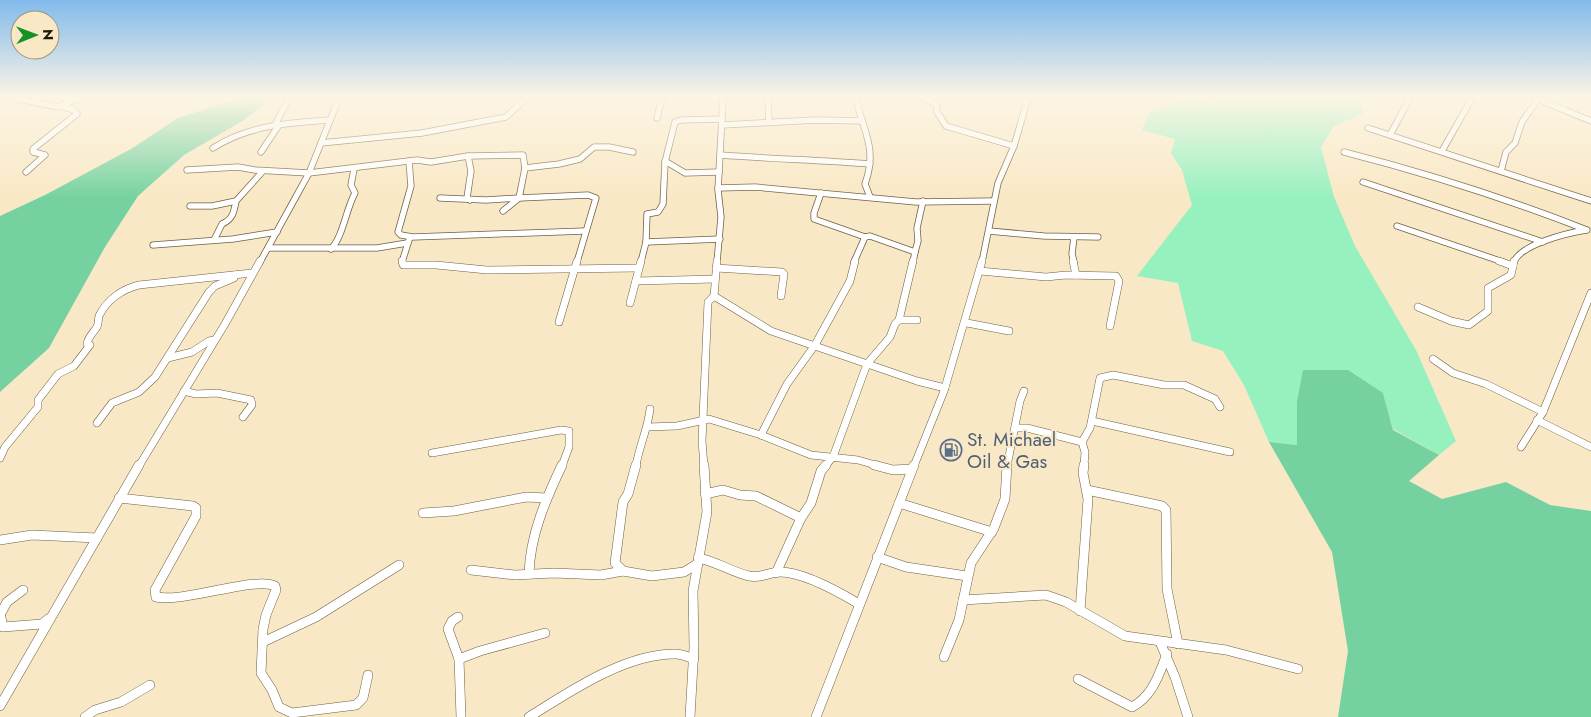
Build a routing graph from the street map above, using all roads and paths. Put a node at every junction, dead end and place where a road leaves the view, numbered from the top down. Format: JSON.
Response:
{"nodes":[{"id":1,"x":55,"y":131,"type":"edge"},
{"id":2,"x":242,"y":131,"type":"edge"},
{"id":3,"x":273,"y":131,"type":"edge"},
{"id":4,"x":326,"y":131,"type":"edge"},
{"id":5,"x":430,"y":131,"type":"edge"},
{"id":6,"x":670,"y":131,"type":"edge"},
{"id":7,"x":722,"y":131,"type":"edge"},
{"id":8,"x":867,"y":131,"type":"edge"},
{"id":9,"x":965,"y":131,"type":"edge"},
{"id":10,"x":1018,"y":131,"type":"edge"},
{"id":11,"x":1379,"y":131,"type":"edge"},
{"id":12,"x":1392,"y":131,"type":"edge"},
{"id":13,"x":1453,"y":131,"type":"edge"},
{"id":14,"x":1519,"y":131,"type":"edge"},
{"id":15,"x":1390,"y":135,"type":"junction"},
{"id":16,"x":321,"y":143,"type":"junction"},
{"id":17,"x":1014,"y":146,"type":"junction"},
{"id":18,"x":213,"y":148,"type":"dead end"},
{"id":19,"x":1442,"y":151,"type":"junction"},
{"id":20,"x":261,"y":152,"type":"dead end"},
{"id":21,"x":633,"y":152,"type":"dead end"},
{"id":22,"x":1344,"y":152,"type":"dead end"},
{"id":23,"x":721,"y":155,"type":"junction"},
{"id":24,"x":468,"y":156,"type":"junction"},
{"id":25,"x":409,"y":161,"type":"junction"},
{"id":26,"x":665,"y":161,"type":"junction"},
{"id":27,"x":870,"y":164,"type":"junction"},
{"id":28,"x":525,"y":168,"type":"junction"},
{"id":29,"x":354,"y":169,"type":"junction"},
{"id":30,"x":186,"y":170,"type":"dead end"},
{"id":31,"x":263,"y":171,"type":"junction"},
{"id":32,"x":1502,"y":171,"type":"junction"},
{"id":33,"x":26,"y":172,"type":"dead end"},
{"id":34,"x":719,"y":172,"type":"junction"},
{"id":35,"x":309,"y":174,"type":"junction"},
{"id":36,"x":1363,"y":182,"type":"dead end"},
{"id":37,"x":718,"y":188,"type":"junction"},
{"id":38,"x":821,"y":193,"type":"junction"},
{"id":39,"x":870,"y":197,"type":"junction"},
{"id":40,"x":440,"y":198,"type":"dead end"},
{"id":41,"x":519,"y":198,"type":"junction"},
{"id":42,"x":236,"y":200,"type":"junction"},
{"id":43,"x":470,"y":200,"type":"junction"},
{"id":44,"x":992,"y":201,"type":"junction"},
{"id":45,"x":1591,"y":201,"type":"edge"},
{"id":46,"x":923,"y":202,"type":"junction"},
{"id":47,"x":190,"y":206,"type":"dead end"},
{"id":48,"x":503,"y":211,"type":"dead end"},
{"id":49,"x":1397,"y":226,"type":"dead end"},
{"id":50,"x":585,"y":230,"type":"junction"},
{"id":51,"x":1589,"y":230,"type":"edge"},
{"id":52,"x":989,"y":231,"type":"junction"},
{"id":53,"x":277,"y":232,"type":"junction"},
{"id":54,"x":865,"y":237,"type":"junction"},
{"id":55,"x":1074,"y":237,"type":"junction"},
{"id":56,"x":1098,"y":237,"type":"dead end"},
{"id":57,"x":720,"y":239,"type":"junction"},
{"id":58,"x":214,"y":240,"type":"junction"},
{"id":59,"x":409,"y":240,"type":"junction"},
{"id":60,"x":646,"y":242,"type":"junction"},
{"id":61,"x":1543,"y":242,"type":"junction"},
{"id":62,"x":153,"y":245,"type":"dead end"},
{"id":63,"x":268,"y":248,"type":"junction"},
{"id":64,"x":330,"y":249,"type":"junction"},
{"id":65,"x":915,"y":252,"type":"junction"},
{"id":66,"x":1513,"y":266,"type":"junction"},
{"id":67,"x":638,"y":268,"type":"junction"},
{"id":68,"x":716,"y":268,"type":"junction"},
{"id":69,"x":576,"y":269,"type":"junction"},
{"id":70,"x":980,"y":271,"type":"junction"},
{"id":71,"x":252,"y":273,"type":"junction"},
{"id":72,"x":235,"y":275,"type":"junction"},
{"id":73,"x":1076,"y":275,"type":"junction"},
{"id":74,"x":715,"y":279,"type":"junction"},
{"id":75,"x":636,"y":281,"type":"junction"},
{"id":76,"x":1591,"y":294,"type":"edge"},
{"id":77,"x":781,"y":296,"type":"dead end"},
{"id":78,"x":714,"y":300,"type":"junction"},
{"id":79,"x":630,"y":304,"type":"dead end"},
{"id":80,"x":1418,"y":307,"type":"dead end"},
{"id":81,"x":899,"y":320,"type":"junction"},
{"id":82,"x":916,"y":320,"type":"dead end"},
{"id":83,"x":559,"y":322,"type":"dead end"},
{"id":84,"x":967,"y":322,"type":"junction"},
{"id":85,"x":1110,"y":326,"type":"dead end"},
{"id":86,"x":1009,"y":331,"type":"dead end"},
{"id":87,"x":214,"y":340,"type":"junction"},
{"id":88,"x":815,"y":345,"type":"junction"},
{"id":89,"x":168,"y":358,"type":"junction"},
{"id":90,"x":1433,"y":359,"type":"dead end"},
{"id":91,"x":868,"y":364,"type":"junction"},
{"id":92,"x":945,"y":388,"type":"junction"},
{"id":93,"x":184,"y":391,"type":"junction"},
{"id":94,"x":1024,"y":391,"type":"dead end"},
{"id":95,"x":1220,"y":407,"type":"dead end"},
{"id":96,"x":650,"y":409,"type":"dead end"},
{"id":97,"x":1543,"y":412,"type":"junction"},
{"id":98,"x":243,"y":417,"type":"dead end"},
{"id":99,"x":703,"y":419,"type":"junction"},
{"id":100,"x":1537,"y":420,"type":"junction"},
{"id":101,"x":1092,"y":421,"type":"junction"},
{"id":102,"x":97,"y":423,"type":"dead end"},
{"id":103,"x":648,"y":427,"type":"junction"},
{"id":104,"x":1016,"y":428,"type":"junction"},
{"id":105,"x":761,"y":435,"type":"junction"},
{"id":106,"x":1082,"y":442,"type":"junction"},
{"id":107,"x":1521,"y":447,"type":"dead end"},
{"id":108,"x":1591,"y":447,"type":"edge"},
{"id":109,"x":1230,"y":452,"type":"dead end"},
{"id":110,"x":432,"y":454,"type":"dead end"},
{"id":111,"x":833,"y":457,"type":"junction"},
{"id":112,"x":0,"y":458,"type":"edge"},
{"id":113,"x":912,"y":469,"type":"junction"},
{"id":114,"x":1087,"y":490,"type":"junction"},
{"id":115,"x":705,"y":494,"type":"junction"},
{"id":116,"x":119,"y":498,"type":"junction"},
{"id":117,"x":547,"y":498,"type":"junction"},
{"id":118,"x":899,"y":503,"type":"junction"},
{"id":119,"x":423,"y":513,"type":"dead end"},
{"id":120,"x":801,"y":518,"type":"junction"},
{"id":121,"x":992,"y":532,"type":"junction"},
{"id":122,"x":97,"y":538,"type":"junction"},
{"id":123,"x":0,"y":540,"type":"edge"},
{"id":124,"x":877,"y":557,"type":"junction"},
{"id":125,"x":697,"y":561,"type":"junction"},
{"id":126,"x":615,"y":563,"type":"junction"},
{"id":127,"x":399,"y":565,"type":"dead end"},
{"id":128,"x":471,"y":570,"type":"dead end"},
{"id":129,"x":624,"y":571,"type":"junction"},
{"id":130,"x":684,"y":572,"type":"junction"},
{"id":131,"x":776,"y":573,"type":"junction"},
{"id":132,"x":529,"y":574,"type":"junction"},
{"id":133,"x":611,"y":574,"type":"junction"},
{"id":134,"x":967,"y":576,"type":"junction"},
{"id":135,"x":694,"y":579,"type":"junction"},
{"id":136,"x":23,"y":590,"type":"dead end"},
{"id":137,"x":963,"y":600,"type":"junction"},
{"id":138,"x":859,"y":604,"type":"junction"},
{"id":139,"x":57,"y":607,"type":"junction"},
{"id":140,"x":1080,"y":610,"type":"junction"},
{"id":141,"x":0,"y":613,"type":"edge"},
{"id":142,"x":458,"y":617,"type":"dead end"},
{"id":143,"x":9,"y":628,"type":"junction"},
{"id":144,"x":0,"y":633,"type":"edge"},
{"id":145,"x":545,"y":633,"type":"dead end"},
{"id":146,"x":263,"y":642,"type":"junction"},
{"id":147,"x":1160,"y":642,"type":"junction"},
{"id":148,"x":1178,"y":644,"type":"junction"},
{"id":149,"x":694,"y":647,"type":"junction"},
{"id":150,"x":685,"y":653,"type":"junction"},
{"id":151,"x":1166,"y":654,"type":"junction"},
{"id":152,"x":944,"y":656,"type":"dead end"},
{"id":153,"x":458,"y":659,"type":"junction"},
{"id":154,"x":694,"y":659,"type":"junction"},
{"id":155,"x":1298,"y":669,"type":"dead end"},
{"id":156,"x":368,"y":675,"type":"dead end"},
{"id":157,"x":1078,"y":679,"type":"dead end"},
{"id":158,"x":150,"y":685,"type":"dead end"},
{"id":159,"x":1,"y":703,"type":"edge"},
{"id":160,"x":327,"y":713,"type":"edge"},
{"id":161,"x":85,"y":717,"type":"edge"},
{"id":162,"x":462,"y":717,"type":"edge"},
{"id":163,"x":529,"y":717,"type":"edge"},
{"id":164,"x":690,"y":717,"type":"edge"},
{"id":165,"x":816,"y":717,"type":"edge"},
{"id":166,"x":1188,"y":717,"type":"edge"}],
"edges":[{"from":1,"to":33,"type":"street"},
{"from":2,"to":18,"type":"street"},
{"from":3,"to":20,"type":"street"},
{"from":4,"to":16,"type":"street"},
{"from":5,"to":16,"type":"street"},
{"from":6,"to":26,"type":"street"},
{"from":7,"to":23,"type":"street"},
{"from":8,"to":27,"type":"street"},
{"from":9,"to":17,"type":"street"},
{"from":10,"to":17,"type":"street"},
{"from":11,"to":15,"type":"street"},
{"from":12,"to":15,"type":"street"},
{"from":13,"to":19,"type":"street"},
{"from":14,"to":32,"type":"street"},
{"from":15,"to":19,"type":"street"},
{"from":16,"to":35,"type":"street"},
{"from":17,"to":44,"type":"street"},
{"from":19,"to":32,"type":"street"},
{"from":21,"to":28,"type":"street"},
{"from":22,"to":51,"type":"street"},
{"from":23,"to":27,"type":"street"},
{"from":23,"to":34,"type":"street"},
{"from":24,"to":25,"type":"street"},
{"from":24,"to":28,"type":"street"},
{"from":24,"to":43,"type":"street"},
{"from":25,"to":29,"type":"street"},
{"from":25,"to":59,"type":"street"},
{"from":26,"to":34,"type":"street"},
{"from":26,"to":60,"type":"street"},
{"from":27,"to":39,"type":"street"},
{"from":28,"to":41,"type":"street"},
{"from":29,"to":35,"type":"street"},
{"from":29,"to":64,"type":"street"},
{"from":30,"to":31,"type":"street"},
{"from":31,"to":35,"type":"street"},
{"from":31,"to":42,"type":"street"},
{"from":32,"to":45,"type":"street"},
{"from":34,"to":37,"type":"street"},
{"from":35,"to":53,"type":"street"},
{"from":36,"to":61,"type":"street"},
{"from":37,"to":38,"type":"street"},
{"from":37,"to":57,"type":"street"},
{"from":38,"to":39,"type":"street"},
{"from":38,"to":54,"type":"street"},
{"from":39,"to":46,"type":"street"},
{"from":40,"to":43,"type":"street"},
{"from":41,"to":43,"type":"street"},
{"from":41,"to":48,"type":"street"},
{"from":41,"to":50,"type":"street"},
{"from":42,"to":47,"type":"street"},
{"from":42,"to":58,"type":"street"},
{"from":44,"to":46,"type":"street"},
{"from":44,"to":52,"type":"street"},
{"from":46,"to":65,"type":"street"},
{"from":49,"to":66,"type":"street"},
{"from":50,"to":59,"type":"street"},
{"from":50,"to":69,"type":"street"},
{"from":51,"to":61,"type":"street"},
{"from":52,"to":55,"type":"street"},
{"from":52,"to":70,"type":"street"},
{"from":53,"to":58,"type":"street"},
{"from":53,"to":63,"type":"street"},
{"from":54,"to":65,"type":"street"},
{"from":54,"to":88,"type":"street"},
{"from":55,"to":56,"type":"street"},
{"from":55,"to":73,"type":"street"},
{"from":57,"to":60,"type":"street"},
{"from":57,"to":68,"type":"street"},
{"from":58,"to":62,"type":"street"},
{"from":59,"to":64,"type":"street"},
{"from":59,"to":69,"type":"street"},
{"from":60,"to":67,"type":"street"},
{"from":61,"to":66,"type":"street"},
{"from":63,"to":64,"type":"street"},
{"from":63,"to":71,"type":"street"},
{"from":65,"to":81,"type":"street"},
{"from":66,"to":80,"type":"street"},
{"from":67,"to":69,"type":"street"},
{"from":67,"to":75,"type":"street"},
{"from":68,"to":74,"type":"street"},
{"from":68,"to":77,"type":"street"},
{"from":69,"to":83,"type":"street"},
{"from":70,"to":73,"type":"street"},
{"from":70,"to":84,"type":"street"},
{"from":71,"to":72,"type":"street"},
{"from":71,"to":87,"type":"street"},
{"from":72,"to":89,"type":"street"},
{"from":72,"to":112,"type":"street"},
{"from":73,"to":85,"type":"street"},
{"from":74,"to":75,"type":"street"},
{"from":74,"to":78,"type":"street"},
{"from":75,"to":79,"type":"street"},
{"from":76,"to":97,"type":"street"},
{"from":78,"to":88,"type":"street"},
{"from":78,"to":99,"type":"street"},
{"from":81,"to":82,"type":"street"},
{"from":81,"to":91,"type":"street"},
{"from":84,"to":86,"type":"street"},
{"from":84,"to":92,"type":"street"},
{"from":87,"to":89,"type":"street"},
{"from":87,"to":93,"type":"street"},
{"from":88,"to":91,"type":"street"},
{"from":88,"to":105,"type":"street"},
{"from":89,"to":102,"type":"street"},
{"from":90,"to":97,"type":"street"},
{"from":91,"to":92,"type":"street"},
{"from":91,"to":111,"type":"street"},
{"from":92,"to":113,"type":"street"},
{"from":93,"to":98,"type":"street"},
{"from":93,"to":116,"type":"street"},
{"from":94,"to":104,"type":"street"},
{"from":95,"to":101,"type":"street"},
{"from":96,"to":103,"type":"street"},
{"from":97,"to":100,"type":"street"},
{"from":99,"to":103,"type":"street"},
{"from":99,"to":105,"type":"street"},
{"from":99,"to":115,"type":"street"},
{"from":100,"to":107,"type":"street"},
{"from":100,"to":108,"type":"street"},
{"from":101,"to":106,"type":"street"},
{"from":101,"to":109,"type":"street"},
{"from":103,"to":126,"type":"street"},
{"from":104,"to":106,"type":"street"},
{"from":104,"to":121,"type":"street"},
{"from":105,"to":111,"type":"street"},
{"from":106,"to":114,"type":"street"},
{"from":110,"to":117,"type":"street"},
{"from":111,"to":113,"type":"street"},
{"from":111,"to":120,"type":"street"},
{"from":113,"to":118,"type":"street"},
{"from":114,"to":140,"type":"street"},
{"from":114,"to":148,"type":"street"},
{"from":115,"to":120,"type":"street"},
{"from":115,"to":125,"type":"street"},
{"from":116,"to":122,"type":"street"},
{"from":116,"to":146,"type":"street"},
{"from":117,"to":119,"type":"street"},
{"from":117,"to":132,"type":"street"},
{"from":118,"to":121,"type":"street"},
{"from":118,"to":124,"type":"street"},
{"from":120,"to":131,"type":"street"},
{"from":121,"to":134,"type":"street"},
{"from":122,"to":123,"type":"street"},
{"from":122,"to":139,"type":"street"},
{"from":124,"to":134,"type":"street"},
{"from":124,"to":138,"type":"street"},
{"from":125,"to":130,"type":"street"},
{"from":125,"to":131,"type":"street"},
{"from":125,"to":135,"type":"street"},
{"from":126,"to":129,"type":"street"},
{"from":126,"to":133,"type":"street"},
{"from":127,"to":146,"type":"street"},
{"from":128,"to":132,"type":"street"},
{"from":129,"to":130,"type":"street"},
{"from":129,"to":133,"type":"street"},
{"from":130,"to":135,"type":"street"},
{"from":131,"to":138,"type":"street"},
{"from":132,"to":133,"type":"street"},
{"from":134,"to":137,"type":"street"},
{"from":135,"to":149,"type":"street"},
{"from":136,"to":141,"type":"street"},
{"from":137,"to":140,"type":"street"},
{"from":137,"to":152,"type":"street"},
{"from":138,"to":165,"type":"street"},
{"from":139,"to":143,"type":"street"},
{"from":139,"to":159,"type":"street"},
{"from":140,"to":147,"type":"street"},
{"from":141,"to":143,"type":"street"},
{"from":142,"to":153,"type":"street"},
{"from":143,"to":144,"type":"street"},
{"from":145,"to":153,"type":"street"},
{"from":146,"to":160,"type":"street"},
{"from":147,"to":148,"type":"street"},
{"from":147,"to":151,"type":"street"},
{"from":148,"to":155,"type":"street"},
{"from":149,"to":150,"type":"street"},
{"from":149,"to":154,"type":"street"},
{"from":150,"to":154,"type":"street"},
{"from":150,"to":163,"type":"street"},
{"from":151,"to":157,"type":"street"},
{"from":151,"to":166,"type":"street"},
{"from":153,"to":162,"type":"street"},
{"from":154,"to":164,"type":"street"},
{"from":156,"to":160,"type":"street"},
{"from":158,"to":161,"type":"street"}]}
